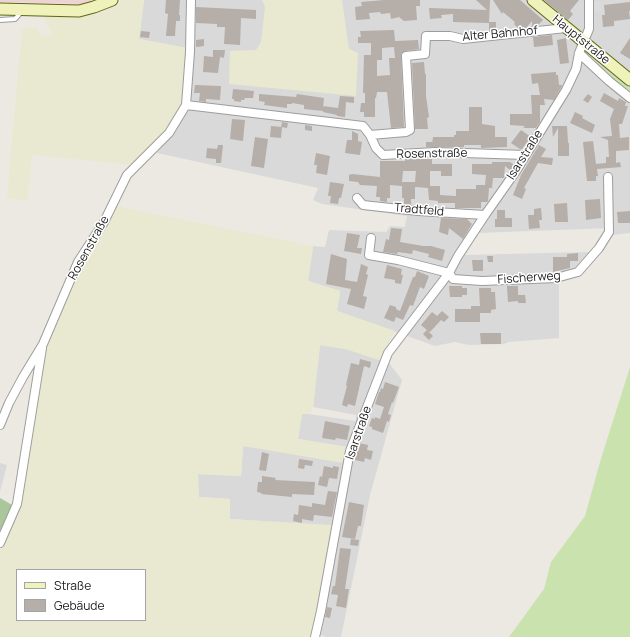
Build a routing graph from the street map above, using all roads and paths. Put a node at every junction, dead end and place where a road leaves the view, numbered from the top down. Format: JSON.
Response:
{"nodes":[{"id":1,"x":112,"y":0,"type":"edge"},
{"id":2,"x":191,"y":0,"type":"edge"},
{"id":3,"x":533,"y":0,"type":"edge"},
{"id":4,"x":589,"y":0,"type":"edge"},
{"id":5,"x":0,"y":9,"type":"edge"},
{"id":6,"x":24,"y":9,"type":"junction"},
{"id":7,"x":0,"y":20,"type":"edge"},
{"id":8,"x":566,"y":28,"type":"junction"},
{"id":9,"x":582,"y":48,"type":"junction"},
{"id":10,"x":630,"y":80,"type":"edge"},
{"id":11,"x":630,"y":98,"type":"edge"},
{"id":12,"x":186,"y":105,"type":"junction"},
{"id":13,"x":370,"y":135,"type":"junction"},
{"id":14,"x":525,"y":155,"type":"junction"},
{"id":15,"x":608,"y":177,"type":"dead end"},
{"id":16,"x":357,"y":198,"type":"dead end"},
{"id":17,"x":485,"y":215,"type":"junction"},
{"id":18,"x":371,"y":238,"type":"dead end"},
{"id":19,"x":449,"y":273,"type":"junction"},
{"id":20,"x":43,"y":344,"type":"junction"},
{"id":21,"x":0,"y":425,"type":"edge"},
{"id":22,"x":0,"y":543,"type":"edge"},
{"id":23,"x":315,"y":637,"type":"edge"}],
"edges":[{"from":1,"to":6,"type":"main road"},
{"from":2,"to":12,"type":"street","name":"Rosenstraße"},
{"from":3,"to":8,"type":"main road","name":"Hauptstraße"},
{"from":4,"to":9,"type":"street","name":"Isarstraße"},
{"from":5,"to":6,"type":"main road"},
{"from":6,"to":7,"type":"lane"},
{"from":8,"to":9,"type":"main road","name":"Hauptstraße"},
{"from":8,"to":13,"type":"street","name":"Alter Bahnhof"},
{"from":9,"to":10,"type":"main road","name":"Hauptstraße"},
{"from":9,"to":11,"type":"street"},
{"from":9,"to":14,"type":"street","name":"Isarstraße"},
{"from":12,"to":13,"type":"street","name":"Rosenstraße"},
{"from":12,"to":20,"type":"street","name":"Rosenstraße"},
{"from":13,"to":14,"type":"street","name":"Rosenstraße"},
{"from":14,"to":17,"type":"street","name":"Isarstraße"},
{"from":15,"to":19,"type":"street","name":"Fischerweg"},
{"from":16,"to":17,"type":"street","name":"Tradtfeld"},
{"from":17,"to":19,"type":"street","name":"Isarstraße"},
{"from":18,"to":19,"type":"street"},
{"from":19,"to":23,"type":"street","name":"Isarstraße"},
{"from":20,"to":21,"type":"street","name":"Rosenstraße"},
{"from":20,"to":22,"type":"street"}]}
